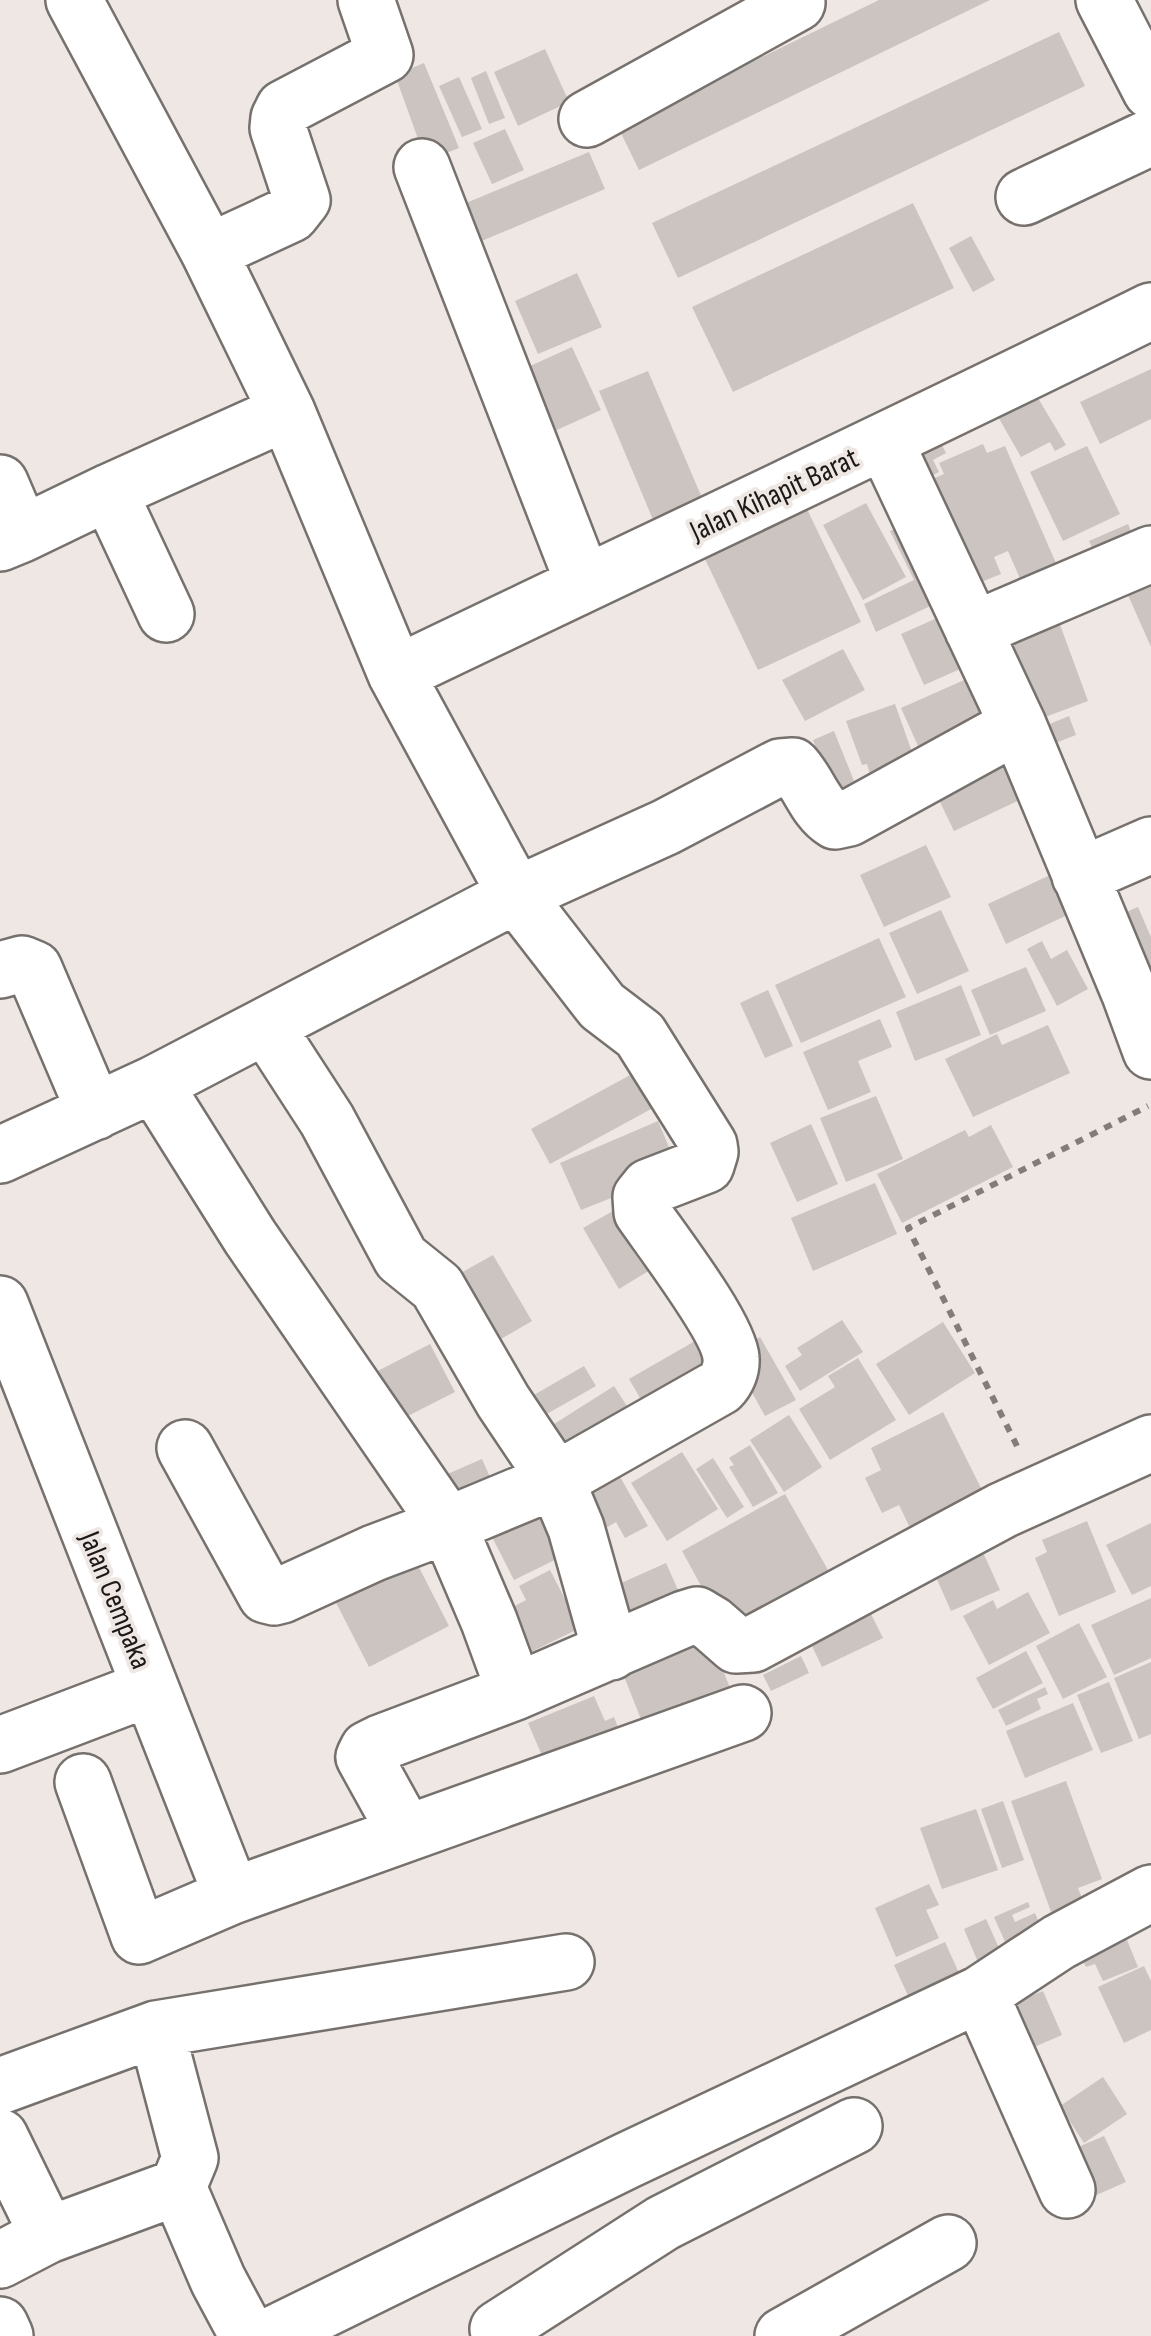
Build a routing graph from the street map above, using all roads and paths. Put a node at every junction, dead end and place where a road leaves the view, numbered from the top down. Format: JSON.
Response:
{"nodes":[{"id":1,"x":74,"y":0,"type":"edge"},
{"id":2,"x":366,"y":0,"type":"edge"},
{"id":3,"x":1104,"y":0,"type":"edge"},
{"id":4,"x":798,"y":1,"type":"edge"},
{"id":5,"x":1151,"y":91,"type":"edge"},
{"id":6,"x":587,"y":120,"type":"dead end"},
{"id":7,"x":1151,"y":137,"type":"edge"},
{"id":8,"x":422,"y":167,"type":"dead end"},
{"id":9,"x":1024,"y":197,"type":"dead end"},
{"id":10,"x":209,"y":252,"type":"junction"},
{"id":11,"x":1151,"y":311,"type":"edge"},
{"id":12,"x":287,"y":412,"type":"junction"},
{"id":13,"x":884,"y":442,"type":"junction"},
{"id":14,"x":0,"y":482,"type":"edge"},
{"id":15,"x":109,"y":492,"type":"junction"},
{"id":16,"x":11,"y":538,"type":"edge"},
{"id":17,"x":1151,"y":554,"type":"edge"},
{"id":18,"x":584,"y":584,"type":"junction"},
{"id":19,"x":166,"y":614,"type":"dead end"},
{"id":20,"x":973,"y":630,"type":"junction"},
{"id":21,"x":396,"y":674,"type":"junction"},
{"id":22,"x":1018,"y":725,"type":"junction"},
{"id":23,"x":1151,"y":845,"type":"edge"},
{"id":24,"x":1080,"y":876,"type":"junction"},
{"id":25,"x":516,"y":895,"type":"junction"},
{"id":26,"x":0,"y":970,"type":"edge"},
{"id":27,"x":1140,"y":990,"type":"edge"},
{"id":28,"x":266,"y":1026,"type":"junction"},
{"id":29,"x":1151,"y":1051,"type":"edge"},
{"id":30,"x":154,"y":1084,"type":"junction"},
{"id":31,"x":1151,"y":1104,"type":"edge"},
{"id":32,"x":95,"y":1112,"type":"junction"},
{"id":33,"x":0,"y":1155,"type":"edge"},
{"id":34,"x":0,"y":1304,"type":"edge"},
{"id":35,"x":19,"y":1411,"type":"edge"},
{"id":36,"x":1151,"y":1443,"type":"edge"},
{"id":37,"x":186,"y":1448,"type":"dead end"},
{"id":38,"x":556,"y":1480,"type":"junction"},
{"id":39,"x":1040,"y":1492,"type":"junction"},
{"id":40,"x":448,"y":1526,"type":"junction"},
{"id":41,"x":612,"y":1652,"type":"junction"},
{"id":42,"x":150,"y":1688,"type":"junction"},
{"id":43,"x":515,"y":1692,"type":"junction"},
{"id":44,"x":743,"y":1713,"type":"dead end"},
{"id":45,"x":0,"y":1746,"type":"edge"},
{"id":46,"x":84,"y":1782,"type":"dead end"},
{"id":47,"x":406,"y":1833,"type":"junction"},
{"id":48,"x":1151,"y":1893,"type":"edge"},
{"id":49,"x":232,"y":1896,"type":"junction"},
{"id":50,"x":566,"y":1962,"type":"dead end"},
{"id":51,"x":980,"y":1994,"type":"junction"},
{"id":52,"x":156,"y":2028,"type":"junction"},
{"id":53,"x":0,"y":2086,"type":"edge"},
{"id":54,"x":854,"y":2126,"type":"dead end"},
{"id":55,"x":0,"y":2137,"type":"edge"},
{"id":56,"x":626,"y":2161,"type":"junction"},
{"id":57,"x":178,"y":2188,"type":"junction"},
{"id":58,"x":1067,"y":2190,"type":"dead end"},
{"id":59,"x":663,"y":2223,"type":"junction"},
{"id":60,"x":48,"y":2235,"type":"junction"},
{"id":61,"x":948,"y":2243,"type":"dead end"},
{"id":62,"x":0,"y":2260,"type":"edge"},
{"id":63,"x":0,"y":2325,"type":"edge"},
{"id":64,"x":496,"y":2334,"type":"edge"},
{"id":65,"x":5,"y":2336,"type":"edge"},
{"id":66,"x":248,"y":2336,"type":"edge"},
{"id":67,"x":270,"y":2336,"type":"edge"},
{"id":68,"x":783,"y":2336,"type":"edge"}],
"edges":[{"from":1,"to":10,"type":"street"},
{"from":2,"to":10,"type":"street"},
{"from":3,"to":5,"type":"street"},
{"from":4,"to":6,"type":"street"},
{"from":7,"to":9,"type":"street"},
{"from":8,"to":18,"type":"street"},
{"from":10,"to":12,"type":"street"},
{"from":11,"to":13,"type":"street","name":"Jalan Kihapit Barat"},
{"from":12,"to":15,"type":"street"},
{"from":12,"to":21,"type":"street"},
{"from":13,"to":18,"type":"street","name":"Jalan Kihapit Barat"},
{"from":13,"to":20,"type":"street"},
{"from":14,"to":16,"type":"street"},
{"from":15,"to":16,"type":"street"},
{"from":15,"to":19,"type":"street"},
{"from":17,"to":20,"type":"street"},
{"from":18,"to":21,"type":"street","name":"Jalan Kihapit Barat"},
{"from":20,"to":22,"type":"street"},
{"from":21,"to":25,"type":"street"},
{"from":22,"to":24,"type":"street"},
{"from":22,"to":25,"type":"street"},
{"from":23,"to":24,"type":"street"},
{"from":24,"to":27,"type":"street"},
{"from":25,"to":28,"type":"street"},
{"from":25,"to":38,"type":"street"},
{"from":26,"to":32,"type":"street"},
{"from":27,"to":29,"type":"street"},
{"from":28,"to":30,"type":"street"},
{"from":28,"to":38,"type":"street"},
{"from":30,"to":32,"type":"street"},
{"from":30,"to":40,"type":"street"},
{"from":31,"to":39,"type":"path"},
{"from":32,"to":33,"type":"street"},
{"from":34,"to":35,"type":"street","name":"Jalan Cempaka"},
{"from":35,"to":42,"type":"street","name":"Jalan Cempaka"},
{"from":36,"to":39,"type":"street"},
{"from":37,"to":40,"type":"street"},
{"from":38,"to":40,"type":"street"},
{"from":38,"to":41,"type":"street"},
{"from":39,"to":41,"type":"street"},
{"from":40,"to":43,"type":"street"},
{"from":41,"to":43,"type":"street"},
{"from":42,"to":45,"type":"street"},
{"from":42,"to":49,"type":"street","name":"Jalan Cempaka"},
{"from":43,"to":47,"type":"street"},
{"from":44,"to":47,"type":"street"},
{"from":46,"to":49,"type":"street"},
{"from":47,"to":49,"type":"street"},
{"from":48,"to":51,"type":"street"},
{"from":50,"to":52,"type":"street"},
{"from":51,"to":56,"type":"street"},
{"from":51,"to":58,"type":"street"},
{"from":52,"to":53,"type":"street"},
{"from":52,"to":57,"type":"street"},
{"from":54,"to":59,"type":"street"},
{"from":55,"to":60,"type":"street"},
{"from":56,"to":59,"type":"street"},
{"from":56,"to":67,"type":"street"},
{"from":57,"to":60,"type":"street"},
{"from":57,"to":66,"type":"street"},
{"from":59,"to":64,"type":"street"},
{"from":60,"to":62,"type":"street"},
{"from":61,"to":68,"type":"street"},
{"from":63,"to":65,"type":"street"}]}
